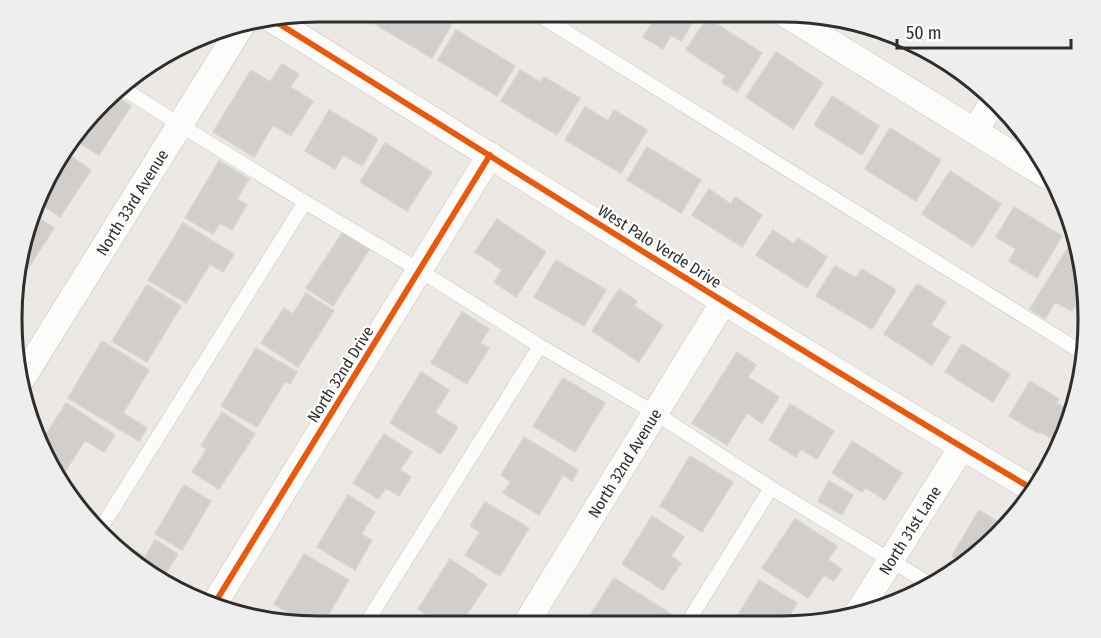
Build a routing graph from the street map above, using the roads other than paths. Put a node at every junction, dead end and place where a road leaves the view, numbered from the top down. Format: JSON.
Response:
{"nodes":[{"id":1,"x":550,"y":22,"type":"edge"},
{"id":2,"x":799,"y":23,"type":"edge"},
{"id":3,"x":281,"y":25,"type":"edge"},
{"id":4,"x":237,"y":34,"type":"edge"},
{"id":5,"x":129,"y":92,"type":"edge"},
{"id":6,"x":990,"y":107,"type":"edge"},
{"id":7,"x":180,"y":125,"type":"junction"},
{"id":8,"x":975,"y":131,"type":"junction"},
{"id":9,"x":490,"y":155,"type":"junction"},
{"id":10,"x":1039,"y":171,"type":"edge"},
{"id":11,"x":305,"y":202,"type":"junction"},
{"id":12,"x":419,"y":270,"type":"junction"},
{"id":13,"x":724,"y":301,"type":"junction"},
{"id":14,"x":540,"y":346,"type":"junction"},
{"id":15,"x":1077,"y":349,"type":"edge"},
{"id":16,"x":27,"y":371,"type":"edge"},
{"id":17,"x":655,"y":413,"type":"junction"},
{"id":18,"x":962,"y":447,"type":"junction"},
{"id":19,"x":1027,"y":486,"type":"edge"},
{"id":20,"x":771,"y":488,"type":"junction"},
{"id":21,"x":104,"y":523,"type":"edge"},
{"id":22,"x":891,"y":560,"type":"junction"},
{"id":23,"x":923,"y":580,"type":"edge"},
{"id":24,"x":218,"y":598,"type":"edge"},
{"id":25,"x":863,"y":604,"type":"edge"},
{"id":26,"x":371,"y":616,"type":"edge"},
{"id":27,"x":531,"y":616,"type":"edge"},
{"id":28,"x":692,"y":616,"type":"edge"}],
"edges":[{"from":1,"to":15,"type":"lane"},
{"from":2,"to":8,"type":"street"},
{"from":3,"to":9,"type":"street","name":"West Palo Verde Drive"},
{"from":4,"to":7,"type":"street","name":"North 33rd Avenue"},
{"from":5,"to":7,"type":"lane"},
{"from":6,"to":8,"type":"street"},
{"from":7,"to":11,"type":"lane"},
{"from":7,"to":16,"type":"street","name":"North 33rd Avenue"},
{"from":8,"to":10,"type":"street"},
{"from":9,"to":12,"type":"street","name":"North 32nd Drive"},
{"from":9,"to":13,"type":"street","name":"West Palo Verde Drive"},
{"from":11,"to":12,"type":"lane"},
{"from":11,"to":21,"type":"lane"},
{"from":12,"to":14,"type":"lane"},
{"from":12,"to":24,"type":"street","name":"North 32nd Drive"},
{"from":13,"to":17,"type":"street","name":"North 32nd Avenue"},
{"from":13,"to":18,"type":"street","name":"West Palo Verde Drive"},
{"from":14,"to":17,"type":"lane"},
{"from":14,"to":26,"type":"lane"},
{"from":17,"to":20,"type":"lane"},
{"from":17,"to":27,"type":"street","name":"North 32nd Avenue"},
{"from":18,"to":19,"type":"street","name":"West Palo Verde Drive"},
{"from":18,"to":22,"type":"street","name":"North 31st Lane"},
{"from":20,"to":22,"type":"lane"},
{"from":20,"to":28,"type":"lane"},
{"from":22,"to":23,"type":"lane"},
{"from":22,"to":25,"type":"street","name":"North 31st Lane"}]}
